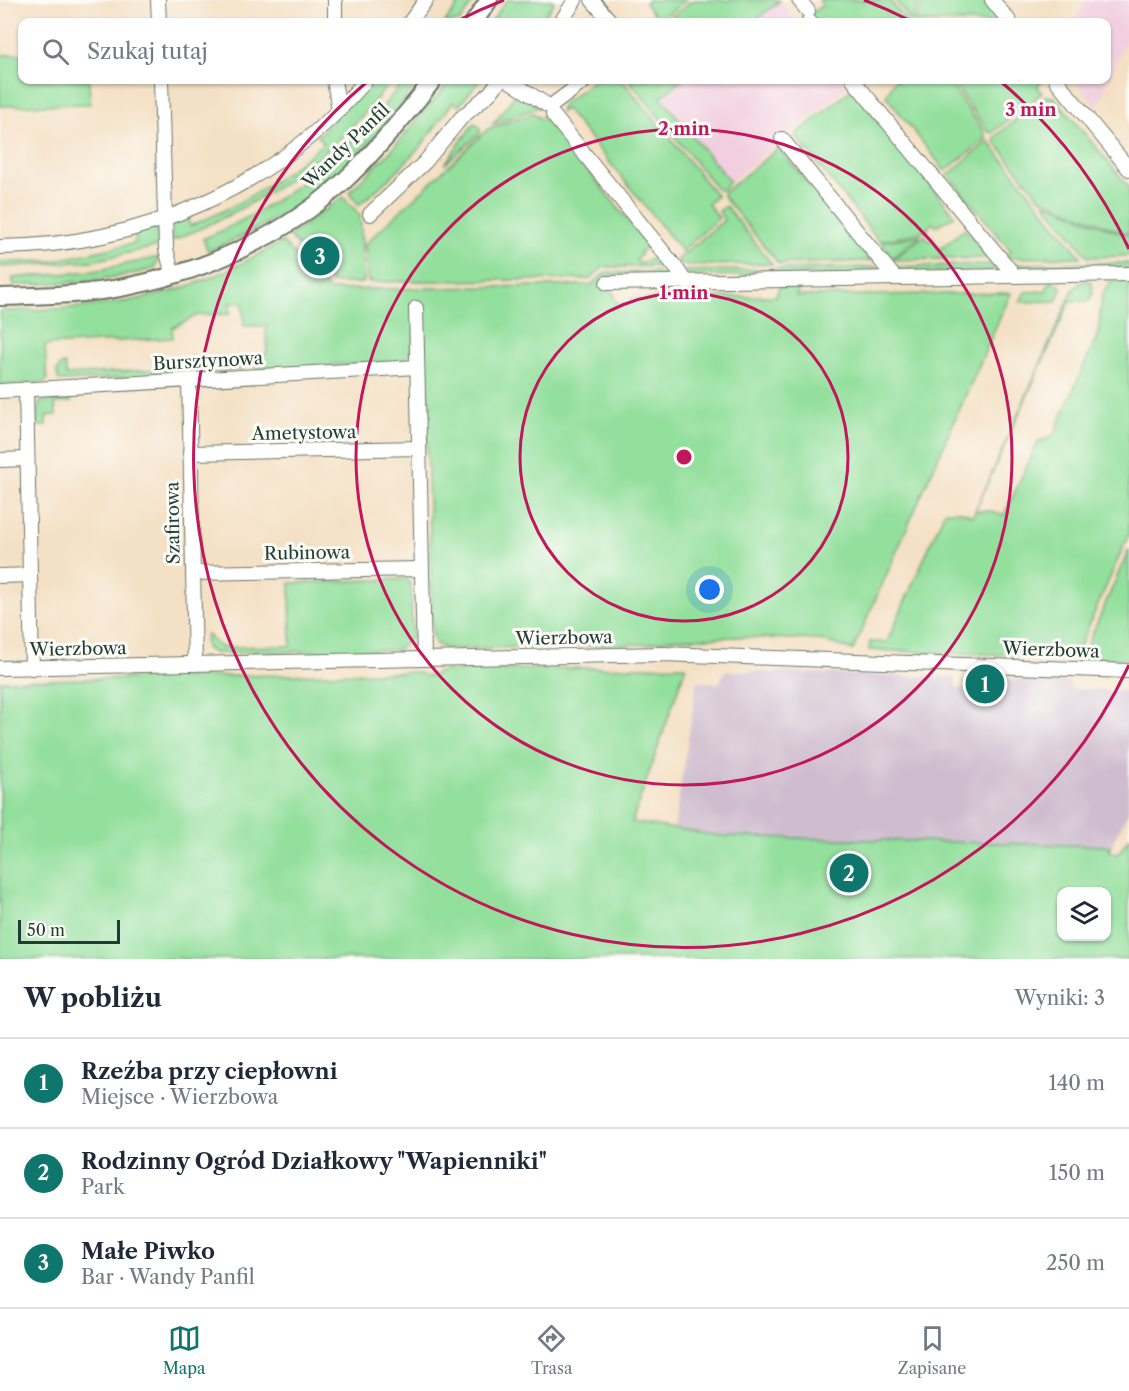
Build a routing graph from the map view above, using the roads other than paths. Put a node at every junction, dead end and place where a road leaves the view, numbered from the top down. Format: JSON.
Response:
{"nodes":[{"id":1,"x":158,"y":0,"type":"edge"},
{"id":2,"x":335,"y":0,"type":"edge"},
{"id":3,"x":426,"y":0,"type":"edge"},
{"id":4,"x":489,"y":0,"type":"edge"},
{"id":5,"x":575,"y":0,"type":"edge"},
{"id":6,"x":592,"y":0,"type":"edge"},
{"id":7,"x":992,"y":0,"type":"edge"},
{"id":8,"x":159,"y":18,"type":"edge"},
{"id":9,"x":335,"y":18,"type":"edge"},
{"id":10,"x":413,"y":18,"type":"edge"},
{"id":11,"x":477,"y":18,"type":"edge"},
{"id":12,"x":564,"y":18,"type":"edge"},
{"id":13,"x":608,"y":18,"type":"edge"},
{"id":14,"x":1007,"y":18,"type":"edge"},
{"id":15,"x":161,"y":84,"type":"edge"},
{"id":16,"x":335,"y":84,"type":"edge"},
{"id":17,"x":362,"y":84,"type":"edge"},
{"id":18,"x":430,"y":84,"type":"edge"},
{"id":19,"x":497,"y":84,"type":"edge"},
{"id":20,"x":523,"y":84,"type":"edge"},
{"id":21,"x":581,"y":84,"type":"edge"},
{"id":22,"x":856,"y":84,"type":"edge"},
{"id":23,"x":1059,"y":84,"type":"edge"},
{"id":24,"x":339,"y":110,"type":"junction"},
{"id":25,"x":553,"y":116,"type":"dead end"},
{"id":26,"x":782,"y":139,"type":"dead end"},
{"id":27,"x":1129,"y":169,"type":"edge"},
{"id":28,"x":370,"y":214,"type":"dead end"},
{"id":29,"x":164,"y":219,"type":"junction"},
{"id":30,"x":0,"y":247,"type":"edge"},
{"id":31,"x":1129,"y":274,"type":"edge"},
{"id":32,"x":173,"y":275,"type":"junction"},
{"id":33,"x":1015,"y":276,"type":"junction"},
{"id":34,"x":895,"y":278,"type":"junction"},
{"id":35,"x":608,"y":283,"type":"dead end"},
{"id":36,"x":686,"y":283,"type":"junction"},
{"id":37,"x":0,"y":297,"type":"edge"},
{"id":38,"x":416,"y":308,"type":"dead end"},
{"id":39,"x":417,"y":367,"type":"junction"},
{"id":40,"x":189,"y":380,"type":"junction"},
{"id":41,"x":26,"y":389,"type":"junction"},
{"id":42,"x":0,"y":391,"type":"edge"},
{"id":43,"x":419,"y":448,"type":"junction"},
{"id":44,"x":190,"y":453,"type":"junction"},
{"id":45,"x":27,"y":459,"type":"junction"},
{"id":46,"x":0,"y":460,"type":"edge"},
{"id":47,"x":421,"y":568,"type":"junction"},
{"id":48,"x":193,"y":573,"type":"junction"},
{"id":49,"x":30,"y":575,"type":"junction"},
{"id":50,"x":0,"y":576,"type":"edge"},
{"id":51,"x":424,"y":659,"type":"junction"},
{"id":52,"x":195,"y":664,"type":"junction"},
{"id":53,"x":0,"y":668,"type":"edge"},
{"id":54,"x":32,"y":668,"type":"junction"},
{"id":55,"x":1129,"y":671,"type":"edge"}],
"edges":[{"from":1,"to":8,"type":"street"},
{"from":2,"to":9,"type":"street"},
{"from":3,"to":10,"type":"street"},
{"from":4,"to":11,"type":"street"},
{"from":5,"to":12,"type":"street"},
{"from":6,"to":13,"type":"street"},
{"from":7,"to":14,"type":"street"},
{"from":15,"to":29,"type":"street"},
{"from":16,"to":24,"type":"street"},
{"from":17,"to":24,"type":"street"},
{"from":18,"to":32,"type":"street","name":"Wandy Panfil"},
{"from":19,"to":28,"type":"street"},
{"from":20,"to":21,"type":"street"},
{"from":22,"to":33,"type":"street"},
{"from":23,"to":27,"type":"street"},
{"from":24,"to":29,"type":"street"},
{"from":25,"to":36,"type":"street"},
{"from":26,"to":34,"type":"street"},
{"from":29,"to":30,"type":"street"},
{"from":29,"to":32,"type":"street"},
{"from":31,"to":33,"type":"street"},
{"from":32,"to":37,"type":"street","name":"Wandy Panfil"},
{"from":33,"to":34,"type":"street"},
{"from":34,"to":36,"type":"street"},
{"from":35,"to":36,"type":"street"},
{"from":38,"to":39,"type":"street"},
{"from":39,"to":40,"type":"street","name":"Bursztynowa"},
{"from":39,"to":43,"type":"street"},
{"from":40,"to":41,"type":"street","name":"Bursztynowa"},
{"from":40,"to":44,"type":"street","name":"Szafirowa"},
{"from":41,"to":42,"type":"street","name":"Bursztynowa"},
{"from":41,"to":45,"type":"street"},
{"from":43,"to":44,"type":"street","name":"Ametystowa"},
{"from":43,"to":47,"type":"street"},
{"from":44,"to":48,"type":"street","name":"Szafirowa"},
{"from":45,"to":46,"type":"street"},
{"from":45,"to":49,"type":"street"},
{"from":47,"to":48,"type":"street","name":"Rubinowa"},
{"from":47,"to":51,"type":"street"},
{"from":48,"to":52,"type":"street","name":"Szafirowa"},
{"from":49,"to":50,"type":"street"},
{"from":49,"to":54,"type":"street"},
{"from":51,"to":52,"type":"street","name":"Wierzbowa"},
{"from":51,"to":55,"type":"street","name":"Wierzbowa"},
{"from":52,"to":54,"type":"street","name":"Wierzbowa"},
{"from":53,"to":54,"type":"street","name":"Wierzbowa"}]}
